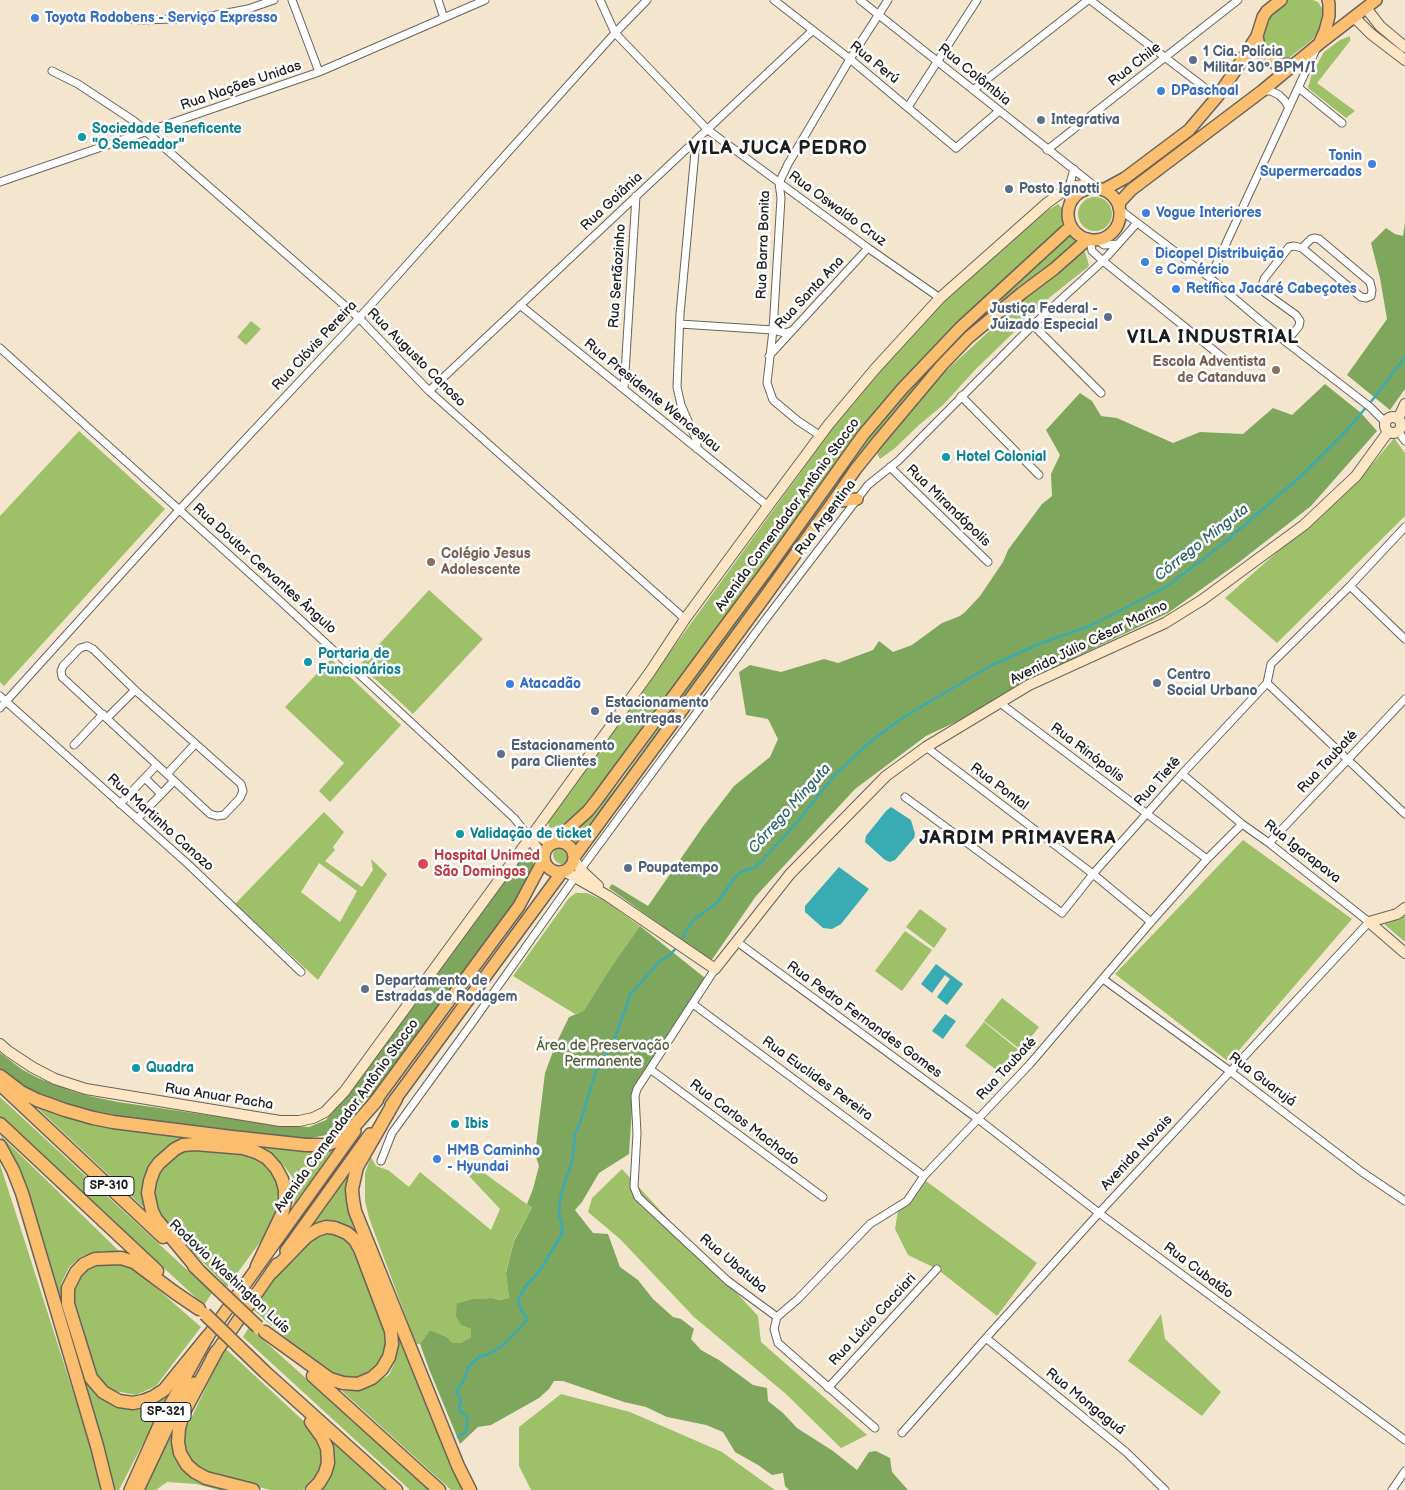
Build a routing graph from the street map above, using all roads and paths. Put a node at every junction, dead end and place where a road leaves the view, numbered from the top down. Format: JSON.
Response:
{"nodes":[{"id":1,"x":274,"y":0,"type":"edge"},
{"id":2,"x":292,"y":0,"type":"edge"},
{"id":3,"x":438,"y":0,"type":"edge"},
{"id":4,"x":485,"y":0,"type":"edge"},
{"id":5,"x":600,"y":0,"type":"edge"},
{"id":6,"x":647,"y":0,"type":"edge"},
{"id":7,"x":860,"y":0,"type":"edge"},
{"id":8,"x":888,"y":0,"type":"edge"},
{"id":9,"x":977,"y":0,"type":"edge"},
{"id":10,"x":1089,"y":0,"type":"edge"},
{"id":11,"x":1238,"y":0,"type":"edge"},
{"id":12,"x":1281,"y":0,"type":"edge"},
{"id":13,"x":1328,"y":0,"type":"edge"},
{"id":14,"x":776,"y":1,"type":"edge"},
{"id":15,"x":1373,"y":2,"type":"edge"},
{"id":16,"x":1269,"y":5,"type":"edge"},
{"id":17,"x":879,"y":15,"type":"junction"},
{"id":18,"x":1354,"y":17,"type":"junction"},
{"id":19,"x":115,"y":18,"type":"dead end"},
{"id":20,"x":444,"y":18,"type":"junction"},
{"id":21,"x":812,"y":31,"type":"junction"},
{"id":22,"x":615,"y":34,"type":"junction"},
{"id":23,"x":1257,"y":36,"type":"junction"},
{"id":24,"x":1319,"y":44,"type":"junction"},
{"id":25,"x":1405,"y":47,"type":"edge"},
{"id":26,"x":1164,"y":58,"type":"junction"},
{"id":27,"x":850,"y":59,"type":"junction"},
{"id":28,"x":1405,"y":60,"type":"edge"},
{"id":29,"x":938,"y":61,"type":"junction"},
{"id":30,"x":1294,"y":65,"type":"junction"},
{"id":31,"x":52,"y":71,"type":"dead end"},
{"id":32,"x":319,"y":72,"type":"junction"},
{"id":33,"x":1298,"y":88,"type":"junction"},
{"id":34,"x":973,"y":90,"type":"junction"},
{"id":35,"x":1262,"y":91,"type":"junction"},
{"id":36,"x":1217,"y":97,"type":"junction"},
{"id":37,"x":908,"y":107,"type":"junction"},
{"id":38,"x":1288,"y":108,"type":"junction"},
{"id":39,"x":999,"y":111,"type":"junction"},
{"id":40,"x":1342,"y":123,"type":"dead end"},
{"id":41,"x":708,"y":130,"type":"junction"},
{"id":42,"x":146,"y":132,"type":"junction"},
{"id":43,"x":696,"y":141,"type":"junction"},
{"id":44,"x":1047,"y":150,"type":"junction"},
{"id":45,"x":1074,"y":169,"type":"junction"},
{"id":46,"x":0,"y":182,"type":"edge"},
{"id":47,"x":779,"y":183,"type":"junction"},
{"id":48,"x":1069,"y":187,"type":"junction"},
{"id":49,"x":1098,"y":189,"type":"junction"},
{"id":50,"x":636,"y":196,"type":"junction"},
{"id":51,"x":1071,"y":204,"type":"junction"},
{"id":52,"x":1119,"y":208,"type":"junction"},
{"id":53,"x":1137,"y":223,"type":"junction"},
{"id":54,"x":1071,"y":226,"type":"junction"},
{"id":55,"x":1092,"y":240,"type":"junction"},
{"id":56,"x":1118,"y":244,"type":"junction"},
{"id":57,"x":868,"y":248,"type":"junction"},
{"id":58,"x":1302,"y":248,"type":"junction"},
{"id":59,"x":1103,"y":261,"type":"junction"},
{"id":60,"x":1210,"y":278,"type":"junction"},
{"id":61,"x":940,"y":298,"type":"junction"},
{"id":62,"x":520,"y":305,"type":"junction"},
{"id":63,"x":358,"y":318,"type":"junction"},
{"id":64,"x":680,"y":324,"type":"junction"},
{"id":65,"x":1033,"y":325,"type":"junction"},
{"id":66,"x":773,"y":330,"type":"junction"},
{"id":67,"x":793,"y":330,"type":"junction"},
{"id":68,"x":1286,"y":342,"type":"junction"},
{"id":69,"x":0,"y":348,"type":"edge"},
{"id":70,"x":769,"y":356,"type":"junction"},
{"id":71,"x":1227,"y":361,"type":"dead end"},
{"id":72,"x":624,"y":389,"type":"junction"},
{"id":73,"x":429,"y":391,"type":"junction"},
{"id":74,"x":1100,"y":393,"type":"dead end"},
{"id":75,"x":961,"y":396,"type":"junction"},
{"id":76,"x":1405,"y":404,"type":"edge"},
{"id":77,"x":1390,"y":428,"type":"junction"},
{"id":78,"x":821,"y":436,"type":"junction"},
{"id":79,"x":1405,"y":442,"type":"edge"},
{"id":80,"x":697,"y":449,"type":"junction"},
{"id":81,"x":890,"y":467,"type":"junction"},
{"id":82,"x":1039,"y":475,"type":"dead end"},
{"id":83,"x":857,"y":499,"type":"junction"},
{"id":84,"x":833,"y":502,"type":"junction"},
{"id":85,"x":768,"y":506,"type":"junction"},
{"id":86,"x":178,"y":510,"type":"junction"},
{"id":87,"x":1405,"y":527,"type":"edge"},
{"id":88,"x":988,"y":562,"type":"dead end"},
{"id":89,"x":1350,"y":586,"type":"junction"},
{"id":90,"x":684,"y":619,"type":"junction"},
{"id":91,"x":1405,"y":639,"type":"edge"},
{"id":92,"x":1267,"y":683,"type":"junction"},
{"id":93,"x":135,"y":690,"type":"junction"},
{"id":94,"x":0,"y":696,"type":"edge"},
{"id":95,"x":1405,"y":699,"type":"edge"},
{"id":96,"x":6,"y":702,"type":"junction"},
{"id":97,"x":1000,"y":702,"type":"junction"},
{"id":98,"x":0,"y":708,"type":"edge"},
{"id":99,"x":105,"y":716,"type":"junction"},
{"id":100,"x":195,"y":744,"type":"junction"},
{"id":101,"x":74,"y":745,"type":"dead end"},
{"id":102,"x":926,"y":747,"type":"junction"},
{"id":103,"x":1348,"y":759,"type":"junction"},
{"id":104,"x":157,"y":765,"type":"junction"},
{"id":105,"x":167,"y":774,"type":"junction"},
{"id":106,"x":1182,"y":774,"type":"junction"},
{"id":107,"x":145,"y":778,"type":"junction"},
{"id":108,"x":174,"y":781,"type":"junction"},
{"id":109,"x":161,"y":794,"type":"junction"},
{"id":110,"x":905,"y":797,"type":"dead end"},
{"id":111,"x":120,"y":804,"type":"junction"},
{"id":112,"x":1146,"y":814,"type":"junction"},
{"id":113,"x":1405,"y":814,"type":"edge"},
{"id":114,"x":137,"y":819,"type":"junction"},
{"id":115,"x":1242,"y":824,"type":"junction"},
{"id":116,"x":532,"y":835,"type":"junction"},
{"id":117,"x":552,"y":843,"type":"junction"},
{"id":118,"x":1269,"y":843,"type":"junction"},
{"id":119,"x":544,"y":859,"type":"junction"},
{"id":120,"x":1207,"y":859,"type":"junction"},
{"id":121,"x":576,"y":866,"type":"junction"},
{"id":122,"x":563,"y":871,"type":"junction"},
{"id":123,"x":1093,"y":874,"type":"junction"},
{"id":124,"x":1405,"y":908,"type":"edge"},
{"id":125,"x":1151,"y":922,"type":"junction"},
{"id":126,"x":1370,"y":922,"type":"junction"},
{"id":127,"x":736,"y":941,"type":"junction"},
{"id":128,"x":1405,"y":953,"type":"edge"},
{"id":129,"x":715,"y":969,"type":"junction"},
{"id":130,"x":301,"y":972,"type":"dead end"},
{"id":131,"x":1103,"y":979,"type":"junction"},
{"id":132,"x":693,"y":1004,"type":"junction"},
{"id":133,"x":0,"y":1044,"type":"edge"},
{"id":134,"x":650,"y":1069,"type":"junction"},
{"id":135,"x":1231,"y":1072,"type":"junction"},
{"id":136,"x":0,"y":1076,"type":"edge"},
{"id":137,"x":0,"y":1084,"type":"edge"},
{"id":138,"x":637,"y":1089,"type":"joint"},
{"id":139,"x":396,"y":1099,"type":"junction"},
{"id":140,"x":377,"y":1100,"type":"junction"},
{"id":141,"x":978,"y":1119,"type":"junction"},
{"id":142,"x":0,"y":1124,"type":"edge"},
{"id":143,"x":0,"y":1146,"type":"edge"},
{"id":144,"x":381,"y":1161,"type":"dead end"},
{"id":145,"x":924,"y":1176,"type":"junction"},
{"id":146,"x":823,"y":1197,"type":"dead end"},
{"id":147,"x":1405,"y":1201,"type":"edge"},
{"id":148,"x":1100,"y":1213,"type":"junction"},
{"id":149,"x":257,"y":1266,"type":"junction"},
{"id":150,"x":937,"y":1269,"type":"dead end"},
{"id":151,"x":200,"y":1272,"type":"junction"},
{"id":152,"x":272,"y":1272,"type":"junction"},
{"id":153,"x":202,"y":1311,"type":"junction"},
{"id":154,"x":777,"y":1316,"type":"junction"},
{"id":155,"x":262,"y":1330,"type":"junction"},
{"id":156,"x":208,"y":1336,"type":"junction"},
{"id":157,"x":986,"y":1338,"type":"junction"},
{"id":158,"x":216,"y":1352,"type":"junction"},
{"id":159,"x":265,"y":1372,"type":"junction"},
{"id":160,"x":828,"y":1388,"type":"junction"},
{"id":161,"x":875,"y":1428,"type":"dead end"},
{"id":162,"x":902,"y":1433,"type":"dead end"},
{"id":163,"x":1405,"y":1440,"type":"edge"},
{"id":164,"x":1405,"y":1471,"type":"edge"},
{"id":165,"x":108,"y":1490,"type":"edge"},
{"id":166,"x":130,"y":1490,"type":"edge"},
{"id":167,"x":138,"y":1490,"type":"edge"},
{"id":168,"x":253,"y":1490,"type":"edge"},
{"id":169,"x":312,"y":1490,"type":"edge"},
{"id":170,"x":396,"y":1490,"type":"edge"},
{"id":171,"x":439,"y":1490,"type":"edge"},
{"id":172,"x":470,"y":1490,"type":"edge"},
{"id":173,"x":1165,"y":1490,"type":"edge"},
{"id":174,"x":1392,"y":1490,"type":"edge"}],
"edges":[{"from":1,"to":19,"type":"street"},
{"from":2,"to":32,"type":"street"},
{"from":3,"to":20,"type":"street"},
{"from":4,"to":20,"type":"street","name":"Rua Nações Unidas"},
{"from":5,"to":22,"type":"street"},
{"from":6,"to":22,"type":"street","name":"Rua Clóvis Pereira"},
{"from":7,"to":17,"type":"street","name":"Rua Colômbia"},
{"from":8,"to":17,"type":"street","name":"Rua Barra Bonita"},
{"from":9,"to":29,"type":"street"},
{"from":10,"to":26,"type":"street"},
{"from":10,"to":34,"type":"street"},
{"from":11,"to":26,"type":"street","name":"Rua Chile"},
{"from":12,"to":16,"type":"main road"},
{"from":13,"to":24,"type":"main road"},
{"from":14,"to":21,"type":"street","name":"Rua Perú"},
{"from":15,"to":18,"type":"main road"},
{"from":15,"to":25,"type":"street"},
{"from":16,"to":23,"type":"main road"},
{"from":17,"to":27,"type":"street","name":"Rua Barra Bonita"},
{"from":17,"to":29,"type":"street","name":"Rua Colômbia"},
{"from":18,"to":24,"type":"main road"},
{"from":18,"to":28,"type":"street"},
{"from":20,"to":32,"type":"street","name":"Rua Nações Unidas"},
{"from":21,"to":27,"type":"street","name":"Rua Perú"},
{"from":21,"to":41,"type":"street","name":"Rua Goiânia"},
{"from":22,"to":41,"type":"street","name":"Rua Oswaldo Cruz"},
{"from":22,"to":63,"type":"street","name":"Rua Clóvis Pereira"},
{"from":23,"to":30,"type":"main road"},
{"from":23,"to":36,"type":"main road"},
{"from":24,"to":30,"type":"main road"},
{"from":24,"to":33,"type":"street"},
{"from":26,"to":36,"type":"street"},
{"from":26,"to":44,"type":"street","name":"Rua Chile"},
{"from":27,"to":37,"type":"street","name":"Rua Perú"},
{"from":27,"to":47,"type":"street","name":"Rua Barra Bonita"},
{"from":29,"to":34,"type":"street","name":"Rua Colômbia"},
{"from":29,"to":37,"type":"street"},
{"from":30,"to":35,"type":"main road"},
{"from":31,"to":42,"type":"street","name":"Rua Augusto Canoso"},
{"from":32,"to":42,"type":"street","name":"Rua Nações Unidas"},
{"from":33,"to":38,"type":"street"},
{"from":33,"to":40,"type":"street"},
{"from":34,"to":39,"type":"street","name":"Rua Colômbia"},
{"from":35,"to":38,"type":"street"},
{"from":35,"to":52,"type":"main road"},
{"from":36,"to":49,"type":"main road"},
{"from":37,"to":39,"type":"street","name":"Rua Perú"},
{"from":38,"to":60,"type":"street"},
{"from":39,"to":44,"type":"street","name":"Rua Colômbia"},
{"from":41,"to":43,"type":"street","name":"Rua Goiânia"},
{"from":41,"to":47,"type":"street","name":"Rua Oswaldo Cruz"},
{"from":42,"to":46,"type":"street","name":"Rua Nações Unidas"},
{"from":42,"to":63,"type":"street","name":"Rua Augusto Canoso"},
{"from":43,"to":50,"type":"street","name":"Rua Goiânia"},
{"from":43,"to":64,"type":"street"},
{"from":44,"to":45,"type":"street","name":"Rua Colômbia"},
{"from":45,"to":48,"type":"street"},
{"from":45,"to":49,"type":"street","name":"Rua Colômbia"},
{"from":47,"to":57,"type":"street","name":"Rua Oswaldo Cruz"},
{"from":47,"to":66,"type":"street","name":"Rua Barra Bonita"},
{"from":48,"to":49,"type":"street"},
{"from":48,"to":51,"type":"street"},
{"from":48,"to":61,"type":"street"},
{"from":49,"to":51,"type":"main road"},
{"from":49,"to":52,"type":"main road"},
{"from":50,"to":62,"type":"street","name":"Rua Goiânia"},
{"from":50,"to":72,"type":"street","name":"Rua Sertãozinho"},
{"from":51,"to":54,"type":"main road"},
{"from":52,"to":53,"type":"street"},
{"from":52,"to":55,"type":"main road"},
{"from":53,"to":56,"type":"street","name":"Rua Argentina"},
{"from":53,"to":60,"type":"street"},
{"from":54,"to":55,"type":"main road"},
{"from":54,"to":117,"type":"main road","name":"Avenida Comendador Antônio Stocco"},
{"from":55,"to":56,"type":"street"},
{"from":55,"to":59,"type":"street"},
{"from":55,"to":84,"type":"main road","name":"Avenida Comendador Antônio Stocco"},
{"from":56,"to":59,"type":"street","name":"Rua Argentina"},
{"from":57,"to":61,"type":"street","name":"Rua Oswaldo Cruz"},
{"from":57,"to":67,"type":"street","name":"Rua Santa Ana"},
{"from":58,"to":58,"type":"street"},
{"from":58,"to":68,"type":"street"},
{"from":59,"to":65,"type":"street","name":"Rua Argentina"},
{"from":59,"to":71,"type":"street"},
{"from":60,"to":68,"type":"street"},
{"from":61,"to":78,"type":"street"},
{"from":62,"to":72,"type":"street","name":"Rua Presidente Wenceslau"},
{"from":62,"to":73,"type":"street","name":"Rua Goiânia"},
{"from":63,"to":73,"type":"street","name":"Rua Augusto Canoso"},
{"from":63,"to":86,"type":"street","name":"Rua Clóvis Pereira"},
{"from":64,"to":66,"type":"street"},
{"from":64,"to":80,"type":"street"},
{"from":65,"to":74,"type":"street"},
{"from":65,"to":75,"type":"street","name":"Rua Argentina"},
{"from":66,"to":67,"type":"street"},
{"from":66,"to":70,"type":"street","name":"Rua Barra Bonita"},
{"from":67,"to":70,"type":"street","name":"Rua Santa Ana"},
{"from":68,"to":77,"type":"street"},
{"from":69,"to":86,"type":"street","name":"Rua Doutor Cervantes Ângulo"},
{"from":70,"to":78,"type":"street","name":"Rua Barra Bonita"},
{"from":72,"to":80,"type":"street","name":"Rua Presidente Wenceslau"},
{"from":73,"to":90,"type":"street","name":"Rua Augusto Canoso"},
{"from":75,"to":81,"type":"street","name":"Rua Argentina"},
{"from":75,"to":82,"type":"street"},
{"from":76,"to":77,"type":"street"},
{"from":77,"to":79,"type":"street"},
{"from":77,"to":97,"type":"street","name":"Avenida Júlio César Marino"},
{"from":78,"to":85,"type":"street"},
{"from":80,"to":85,"type":"street","name":"Rua Presidente Wenceslau"},
{"from":81,"to":83,"type":"street","name":"Rua Argentina"},
{"from":81,"to":88,"type":"street","name":"Rua Mirandópolis"},
{"from":83,"to":84,"type":"main road"},
{"from":83,"to":121,"type":"street","name":"Rua Argentina"},
{"from":84,"to":121,"type":"main road","name":"Avenida Comendador Antônio Stocco"},
{"from":85,"to":90,"type":"street"},
{"from":86,"to":96,"type":"street","name":"Rua Clóvis Pereira"},
{"from":86,"to":116,"type":"street","name":"Rua Doutor Cervantes Ângulo"},
{"from":87,"to":89,"type":"street","name":"Rua Tietê"},
{"from":89,"to":91,"type":"street"},
{"from":89,"to":92,"type":"street","name":"Rua Tietê"},
{"from":90,"to":116,"type":"street"},
{"from":92,"to":103,"type":"street"},
{"from":92,"to":106,"type":"street","name":"Rua Tietê"},
{"from":93,"to":99,"type":"street"},
{"from":93,"to":99,"type":"street"},
{"from":93,"to":100,"type":"street"},
{"from":94,"to":96,"type":"street","name":"Rua Martinho Canozo"},
{"from":95,"to":103,"type":"street","name":"Rua Taubaté"},
{"from":96,"to":98,"type":"street","name":"Rua Clóvis Pereira"},
{"from":96,"to":111,"type":"street","name":"Rua Martinho Canozo"},
{"from":97,"to":102,"type":"street","name":"Avenida Júlio César Marino"},
{"from":97,"to":112,"type":"street","name":"Rua Rinópolis"},
{"from":99,"to":101,"type":"street"},
{"from":99,"to":104,"type":"street"},
{"from":100,"to":105,"type":"street"},
{"from":100,"to":108,"type":"street"},
{"from":102,"to":123,"type":"street","name":"Rua Pontal"},
{"from":102,"to":127,"type":"street","name":"Avenida Júlio César Marino"},
{"from":103,"to":113,"type":"street"},
{"from":103,"to":118,"type":"street","name":"Rua Taubaté"},
{"from":104,"to":105,"type":"street"},
{"from":104,"to":107,"type":"street"},
{"from":105,"to":108,"type":"street"},
{"from":106,"to":112,"type":"street","name":"Rua Tietê"},
{"from":106,"to":115,"type":"street","name":"Rua Igarapava"},
{"from":107,"to":109,"type":"street"},
{"from":107,"to":111,"type":"street"},
{"from":108,"to":109,"type":"street"},
{"from":109,"to":114,"type":"street"},
{"from":110,"to":123,"type":"street","name":"Rua Tietê"},
{"from":111,"to":114,"type":"street","name":"Rua Martinho Canozo"},
{"from":112,"to":120,"type":"street","name":"Rua Rinópolis"},
{"from":112,"to":123,"type":"street","name":"Rua Tietê"},
{"from":114,"to":130,"type":"street","name":"Rua Martinho Canozo"},
{"from":115,"to":118,"type":"street","name":"Rua Igarapava"},
{"from":115,"to":120,"type":"street","name":"Rua Taubaté"},
{"from":116,"to":117,"type":"street"},
{"from":116,"to":119,"type":"street"},
{"from":116,"to":133,"type":"street","name":"Rua Anuar Pacha"},
{"from":117,"to":119,"type":"main road"},
{"from":117,"to":121,"type":"main road"},
{"from":118,"to":126,"type":"street","name":"Rua Igarapava"},
{"from":119,"to":122,"type":"main road"},
{"from":119,"to":140,"type":"main road","name":"Avenida Comendador Antônio Stocco"},
{"from":120,"to":125,"type":"street","name":"Rua Taubaté"},
{"from":121,"to":122,"type":"main road"},
{"from":121,"to":129,"type":"street"},
{"from":121,"to":144,"type":"street","name":"Rua Argentina"},
{"from":122,"to":139,"type":"main road"},
{"from":123,"to":125,"type":"street","name":"Rua Pontal"},
{"from":124,"to":126,"type":"street"},
{"from":125,"to":131,"type":"street","name":"Rua Taubaté"},
{"from":126,"to":128,"type":"street","name":"Rua Igarapava"},
{"from":126,"to":135,"type":"street","name":"Avenida Novais"},
{"from":127,"to":129,"type":"street","name":"Avenida Júlio César Marino"},
{"from":127,"to":141,"type":"street","name":"Rua Pedro Fernandes Gomes"},
{"from":129,"to":132,"type":"street","name":"Avenida Júlio César Marino"},
{"from":131,"to":135,"type":"street","name":"Rua Guarujá"},
{"from":131,"to":141,"type":"street","name":"Rua Taubaté"},
{"from":132,"to":134,"type":"street","name":"Avenida Júlio César Marino"},
{"from":132,"to":145,"type":"street","name":"Rua Euclides Pereira"},
{"from":134,"to":138,"type":"street","name":"Avenida Júlio César Marino"},
{"from":134,"to":146,"type":"street","name":"Rua Carlos Machado"},
{"from":135,"to":147,"type":"street","name":"Rua Guarujá"},
{"from":135,"to":148,"type":"street","name":"Avenida Novais"},
{"from":136,"to":140,"type":"highway"},
{"from":137,"to":151,"type":"highway","name":"Rodovia Washington Luís","number":"SP-310"},
{"from":138,"to":154,"type":"street","name":"Rua Ubatuba"},
{"from":139,"to":152,"type":"main road"},
{"from":139,"to":172,"type":"highway"},
{"from":140,"to":149,"type":"main road","name":"Avenida Comendador Antônio Stocco"},
{"from":141,"to":145,"type":"street","name":"Rua Taubaté"},
{"from":141,"to":148,"type":"street","name":"Rua Cubatão"},
{"from":142,"to":153,"type":"highway","number":"SP-310"},
{"from":143,"to":165,"type":"highway"},
{"from":145,"to":154,"type":"street","name":"Rua Taubaté"},
{"from":148,"to":157,"type":"street","name":"Avenida Novais"},
{"from":148,"to":163,"type":"street","name":"Rua Cubatão"},
{"from":149,"to":151,"type":"highway"},
{"from":149,"to":156,"type":"main road","number":"SP-321"},
{"from":150,"to":160,"type":"street","name":"Rua Lúcio Cacciari"},
{"from":151,"to":155,"type":"highway","name":"Rodovia Washington Luís","number":"SP-310","bridge":true},
{"from":152,"to":155,"type":"highway"},
{"from":152,"to":158,"type":"main road","number":"SP-321"},
{"from":153,"to":156,"type":"highway"},
{"from":153,"to":159,"type":"highway","number":"SP-310","bridge":true},
{"from":154,"to":160,"type":"street"},
{"from":155,"to":171,"type":"highway","name":"Rodovia Washington Luís","number":"SP-310"},
{"from":156,"to":166,"type":"main road","number":"SP-321"},
{"from":157,"to":162,"type":"street","name":"Avenida Novais"},
{"from":157,"to":173,"type":"street","name":"Rua Mongaguá"},
{"from":158,"to":167,"type":"main road","number":"SP-321"},
{"from":158,"to":168,"type":"highway"},
{"from":159,"to":169,"type":"highway"},
{"from":159,"to":170,"type":"highway","number":"SP-310"},
{"from":160,"to":161,"type":"street"},
{"from":164,"to":174,"type":"street"}]}
